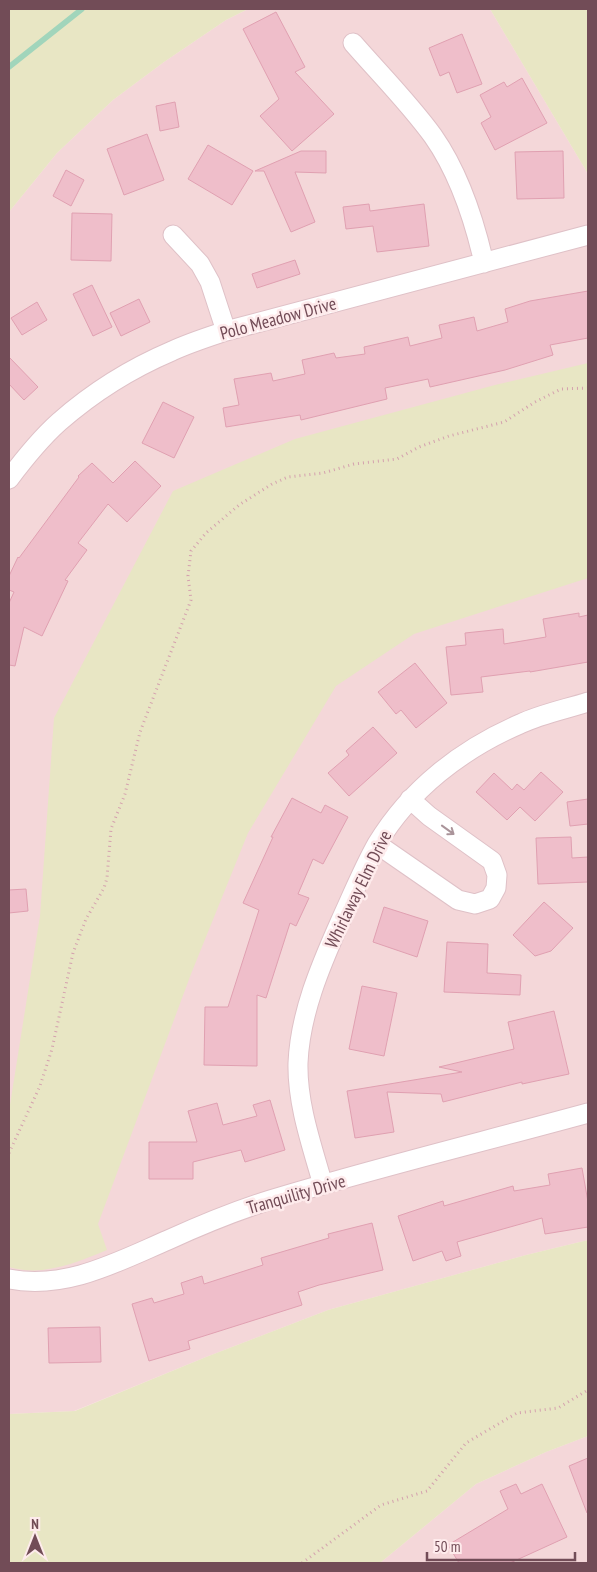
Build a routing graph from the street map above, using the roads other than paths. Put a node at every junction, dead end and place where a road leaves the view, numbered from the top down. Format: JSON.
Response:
{"nodes":[{"id":1,"x":353,"y":43,"type":"dead end"},
{"id":2,"x":173,"y":235,"type":"dead end"},
{"id":3,"x":588,"y":235,"type":"edge"},
{"id":4,"x":484,"y":262,"type":"junction"},
{"id":5,"x":226,"y":331,"type":"junction"},
{"id":6,"x":9,"y":479,"type":"edge"},
{"id":7,"x":588,"y":702,"type":"edge"},
{"id":8,"x":410,"y":799,"type":"junction"},
{"id":9,"x":377,"y":844,"type":"junction"},
{"id":10,"x":588,"y":1113,"type":"edge"},
{"id":11,"x":323,"y":1185,"type":"junction"},
{"id":12,"x":9,"y":1279,"type":"edge"}],
"edges":[{"from":1,"to":4,"type":"street"},
{"from":2,"to":5,"type":"street"},
{"from":3,"to":4,"type":"street","name":"Polo Meadow Drive"},
{"from":4,"to":5,"type":"street","name":"Polo Meadow Drive"},
{"from":5,"to":6,"type":"street","name":"Polo Meadow Drive"},
{"from":7,"to":8,"type":"street","name":"Whirlaway Elm Drive"},
{"from":8,"to":9,"type":"street","name":"Whirlaway Elm Drive"},
{"from":8,"to":9,"type":"street","one_way":true},
{"from":9,"to":11,"type":"street","name":"Whirlaway Elm Drive"},
{"from":10,"to":11,"type":"street","name":"Tranquility Drive"},
{"from":11,"to":12,"type":"street","name":"Tranquility Drive"}]}
